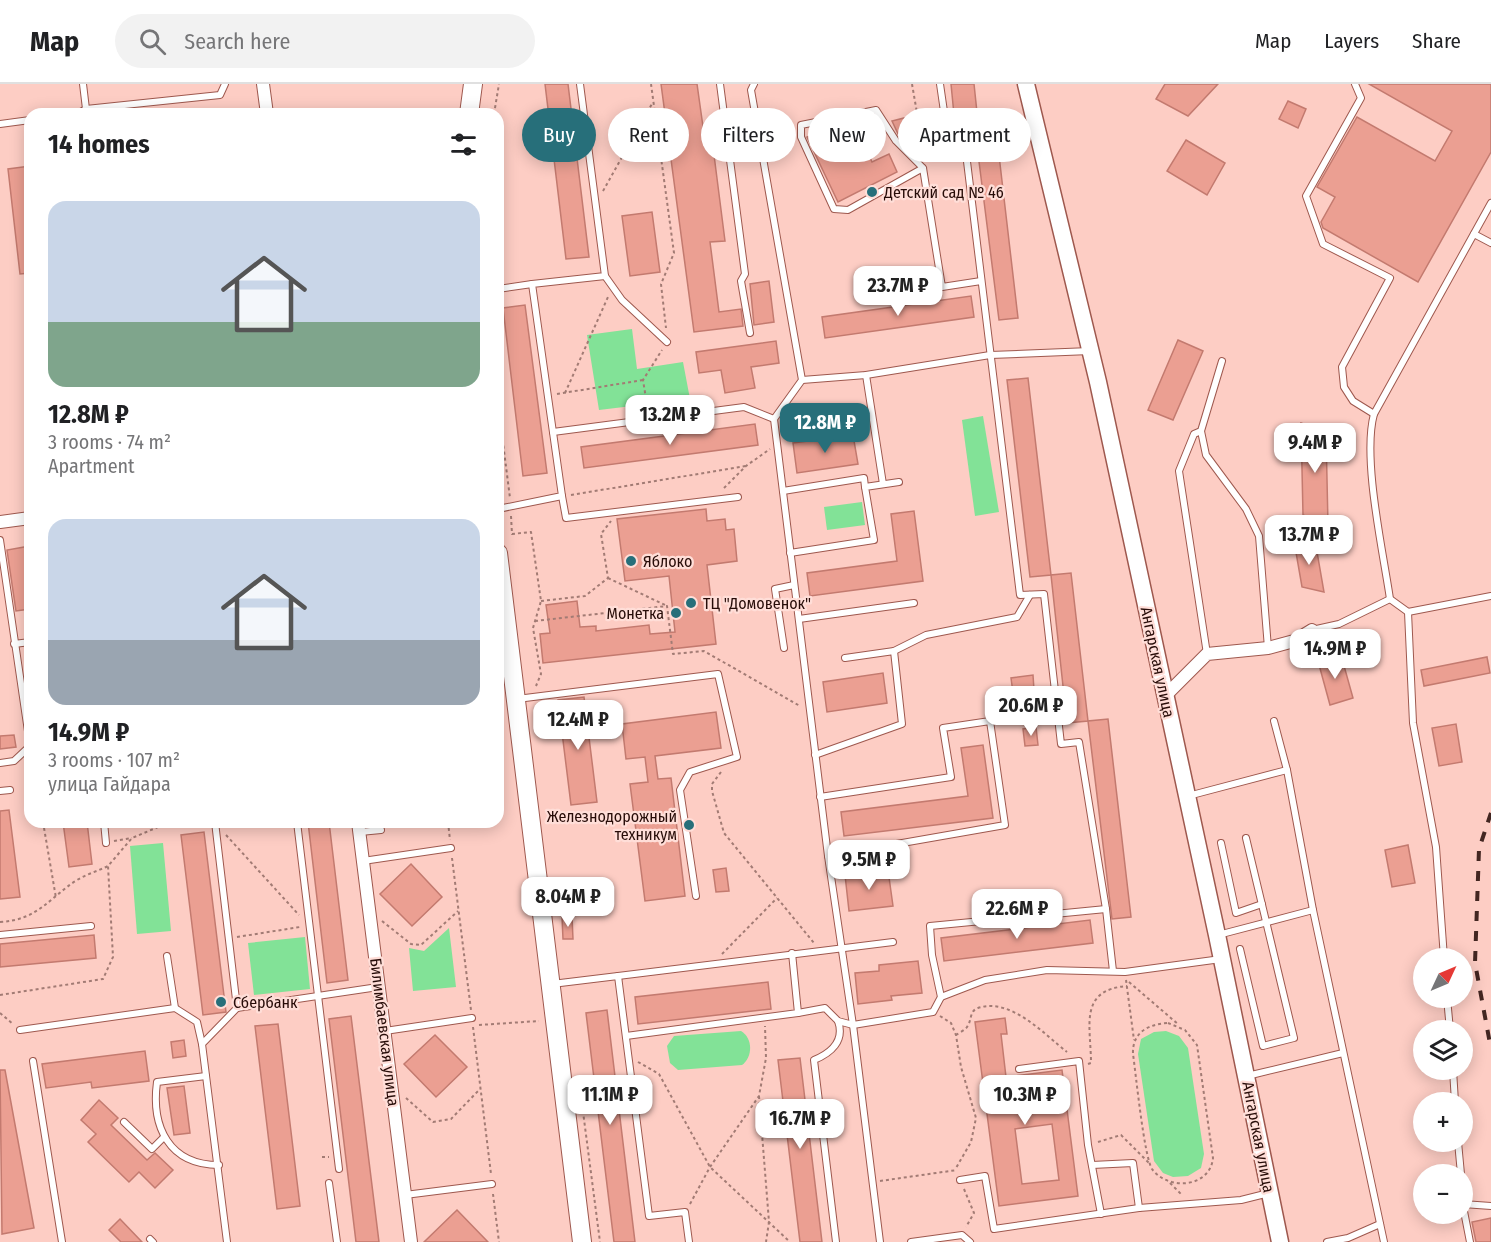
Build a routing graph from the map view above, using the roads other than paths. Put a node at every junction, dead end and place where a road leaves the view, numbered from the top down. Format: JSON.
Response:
{"nodes":[{"id":1,"x":83,"y":84,"type":"edge"},
{"id":2,"x":225,"y":84,"type":"edge"},
{"id":3,"x":263,"y":84,"type":"edge"},
{"id":4,"x":473,"y":84,"type":"edge"},
{"id":5,"x":580,"y":84,"type":"edge"},
{"id":6,"x":720,"y":84,"type":"edge"},
{"id":7,"x":754,"y":84,"type":"edge"},
{"id":8,"x":940,"y":84,"type":"edge"},
{"id":9,"x":1026,"y":84,"type":"edge"},
{"id":10,"x":1355,"y":84,"type":"edge"},
{"id":11,"x":86,"y":108,"type":"edge"},
{"id":12,"x":95,"y":108,"type":"edge"},
{"id":13,"x":266,"y":108,"type":"edge"},
{"id":14,"x":470,"y":108,"type":"edge"},
{"id":15,"x":24,"y":121,"type":"edge"},
{"id":16,"x":0,"y":124,"type":"edge"},
{"id":17,"x":923,"y":168,"type":"junction"},
{"id":18,"x":1491,"y":203,"type":"edge"},
{"id":19,"x":1474,"y":234,"type":"junction"},
{"id":20,"x":1491,"y":243,"type":"edge"},
{"id":21,"x":605,"y":276,"type":"junction"},
{"id":22,"x":981,"y":281,"type":"junction"},
{"id":23,"x":532,"y":284,"type":"junction"},
{"id":24,"x":504,"y":288,"type":"edge"},
{"id":25,"x":750,"y":333,"type":"dead end"},
{"id":26,"x":668,"y":342,"type":"road end"},
{"id":27,"x":1090,"y":351,"type":"junction"},
{"id":28,"x":990,"y":355,"type":"junction"},
{"id":29,"x":1222,"y":361,"type":"dead end"},
{"id":30,"x":866,"y":375,"type":"junction"},
{"id":31,"x":802,"y":380,"type":"junction"},
{"id":32,"x":1374,"y":414,"type":"junction"},
{"id":33,"x":774,"y":419,"type":"junction"},
{"id":34,"x":1201,"y":431,"type":"junction"},
{"id":35,"x":553,"y":432,"type":"junction"},
{"id":36,"x":899,"y":482,"type":"dead end"},
{"id":37,"x":883,"y":484,"type":"junction"},
{"id":38,"x":865,"y":487,"type":"junction"},
{"id":39,"x":783,"y":491,"type":"junction"},
{"id":40,"x":562,"y":496,"type":"junction"},
{"id":41,"x":738,"y":497,"type":"dead end"},
{"id":42,"x":504,"y":508,"type":"edge"},
{"id":43,"x":24,"y":519,"type":"edge"},
{"id":44,"x":0,"y":522,"type":"edge"},
{"id":45,"x":0,"y":540,"type":"edge"},
{"id":46,"x":790,"y":553,"type":"junction"},
{"id":47,"x":794,"y":585,"type":"junction"},
{"id":48,"x":504,"y":586,"type":"edge"},
{"id":49,"x":1030,"y":595,"type":"junction"},
{"id":50,"x":1491,"y":596,"type":"edge"},
{"id":51,"x":1390,"y":599,"type":"junction"},
{"id":52,"x":914,"y":603,"type":"dead end"},
{"id":53,"x":1408,"y":612,"type":"junction"},
{"id":54,"x":799,"y":620,"type":"junction"},
{"id":55,"x":1312,"y":630,"type":"joint"},
{"id":56,"x":24,"y":643,"type":"edge"},
{"id":57,"x":14,"y":644,"type":"junction"},
{"id":58,"x":784,"y":648,"type":"dead end"},
{"id":59,"x":1268,"y":648,"type":"junction"},
{"id":60,"x":894,"y":651,"type":"junction"},
{"id":61,"x":1207,"y":654,"type":"junction"},
{"id":62,"x":845,"y":658,"type":"dead end"},
{"id":63,"x":1165,"y":696,"type":"junction"},
{"id":64,"x":524,"y":698,"type":"junction"},
{"id":65,"x":24,"y":707,"type":"edge"},
{"id":66,"x":1274,"y":721,"type":"dead end"},
{"id":67,"x":24,"y":751,"type":"edge"},
{"id":68,"x":815,"y":755,"type":"junction"},
{"id":69,"x":0,"y":763,"type":"edge"},
{"id":70,"x":1287,"y":770,"type":"junction"},
{"id":71,"x":10,"y":790,"type":"dead end"},
{"id":72,"x":0,"y":791,"type":"edge"},
{"id":73,"x":820,"y":796,"type":"junction"},
{"id":74,"x":1187,"y":796,"type":"junction"},
{"id":75,"x":105,"y":828,"type":"edge"},
{"id":76,"x":216,"y":828,"type":"edge"},
{"id":77,"x":298,"y":828,"type":"edge"},
{"id":78,"x":358,"y":828,"type":"edge"},
{"id":79,"x":366,"y":828,"type":"edge"},
{"id":80,"x":381,"y":830,"type":"dead end"},
{"id":81,"x":1246,"y":838,"type":"dead end"},
{"id":82,"x":106,"y":843,"type":"road end"},
{"id":83,"x":1221,"y":843,"type":"dead end"},
{"id":84,"x":451,"y":848,"type":"road end"},
{"id":85,"x":828,"y":856,"type":"junction"},
{"id":86,"x":363,"y":861,"type":"junction"},
{"id":87,"x":696,"y":896,"type":"dead end"},
{"id":88,"x":1262,"y":904,"type":"junction"},
{"id":89,"x":1106,"y":909,"type":"junction"},
{"id":90,"x":1312,"y":910,"type":"junction"},
{"id":91,"x":1267,"y":922,"type":"junction"},
{"id":92,"x":91,"y":926,"type":"dead end"},
{"id":93,"x":0,"y":935,"type":"edge"},
{"id":94,"x":1217,"y":935,"type":"junction"},
{"id":95,"x":893,"y":942,"type":"dead end"},
{"id":96,"x":841,"y":948,"type":"junction"},
{"id":97,"x":1443,"y":948,"type":"edge"},
{"id":98,"x":1240,"y":949,"type":"dead end"},
{"id":99,"x":792,"y":953,"type":"junction"},
{"id":100,"x":167,"y":956,"type":"dead end"},
{"id":101,"x":1222,"y":958,"type":"junction"},
{"id":102,"x":1113,"y":971,"type":"junction"},
{"id":103,"x":618,"y":976,"type":"junction"},
{"id":104,"x":550,"y":984,"type":"junction"},
{"id":105,"x":379,"y":987,"type":"junction"},
{"id":106,"x":318,"y":996,"type":"junction"},
{"id":107,"x":941,"y":996,"type":"junction"},
{"id":108,"x":175,"y":1008,"type":"junction"},
{"id":109,"x":237,"y":1008,"type":"junction"},
{"id":110,"x":798,"y":1013,"type":"junction"},
{"id":111,"x":472,"y":1018,"type":"road end"},
{"id":112,"x":838,"y":1021,"type":"junction"},
{"id":113,"x":854,"y":1025,"type":"junction"},
{"id":114,"x":20,"y":1030,"type":"road end"},
{"id":115,"x":384,"y":1031,"type":"junction"},
{"id":116,"x":626,"y":1036,"type":"junction"},
{"id":117,"x":202,"y":1044,"type":"junction"},
{"id":118,"x":1343,"y":1053,"type":"junction"},
{"id":119,"x":33,"y":1061,"type":"dead end"},
{"id":120,"x":1019,"y":1069,"type":"dead end"},
{"id":121,"x":206,"y":1076,"type":"junction"},
{"id":122,"x":1247,"y":1076,"type":"junction"},
{"id":123,"x":124,"y":1122,"type":"dead end"},
{"id":124,"x":164,"y":1137,"type":"junction"},
{"id":125,"x":219,"y":1165,"type":"junction"},
{"id":126,"x":1092,"y":1165,"type":"junction"},
{"id":127,"x":339,"y":1169,"type":"dead end"},
{"id":128,"x":960,"y":1180,"type":"road end"},
{"id":129,"x":329,"y":1183,"type":"dead end"},
{"id":130,"x":492,"y":1184,"type":"road end"},
{"id":131,"x":1270,"y":1192,"type":"junction"},
{"id":132,"x":405,"y":1195,"type":"junction"},
{"id":133,"x":1473,"y":1203,"type":"edge"},
{"id":134,"x":1491,"y":1206,"type":"edge"},
{"id":135,"x":1139,"y":1208,"type":"junction"},
{"id":136,"x":1101,"y":1214,"type":"junction"},
{"id":137,"x":1380,"y":1224,"type":"junction"},
{"id":138,"x":1467,"y":1224,"type":"edge"},
{"id":139,"x":1349,"y":1240,"type":"edge"},
{"id":140,"x":62,"y":1242,"type":"edge"},
{"id":141,"x":227,"y":1242,"type":"edge"},
{"id":142,"x":337,"y":1242,"type":"edge"},
{"id":143,"x":411,"y":1242,"type":"edge"},
{"id":144,"x":582,"y":1242,"type":"edge"},
{"id":145,"x":689,"y":1242,"type":"edge"},
{"id":146,"x":836,"y":1242,"type":"edge"},
{"id":147,"x":880,"y":1242,"type":"edge"},
{"id":148,"x":911,"y":1242,"type":"edge"},
{"id":149,"x":970,"y":1242,"type":"edge"},
{"id":150,"x":1280,"y":1242,"type":"edge"},
{"id":151,"x":1327,"y":1242,"type":"edge"},
{"id":152,"x":1384,"y":1242,"type":"edge"},
{"id":153,"x":1470,"y":1242,"type":"edge"}],
"edges":[{"from":1,"to":11,"type":"lane"},
{"from":2,"to":12,"type":"lane"},
{"from":3,"to":13,"type":"street"},
{"from":4,"to":14,"type":"main road"},
{"from":5,"to":21,"type":"lane"},
{"from":6,"to":25,"type":"lane"},
{"from":7,"to":31,"type":"lane"},
{"from":8,"to":22,"type":"lane"},
{"from":9,"to":27,"type":"street","name":"Ангарская улица"},
{"from":10,"to":32,"type":"lane"},
{"from":15,"to":16,"type":"lane"},
{"from":17,"to":17,"type":"lane"},
{"from":17,"to":22,"type":"lane"},
{"from":18,"to":19,"type":"lane"},
{"from":19,"to":20,"type":"lane"},
{"from":19,"to":32,"type":"lane"},
{"from":21,"to":23,"type":"lane"},
{"from":21,"to":26,"type":"lane"},
{"from":22,"to":28,"type":"lane"},
{"from":23,"to":24,"type":"lane"},
{"from":23,"to":35,"type":"lane"},
{"from":27,"to":28,"type":"lane"},
{"from":27,"to":63,"type":"street","name":"Ангарская улица"},
{"from":28,"to":30,"type":"lane"},
{"from":28,"to":49,"type":"lane"},
{"from":29,"to":34,"type":"lane"},
{"from":30,"to":31,"type":"lane"},
{"from":30,"to":37,"type":"lane"},
{"from":31,"to":33,"type":"lane"},
{"from":32,"to":51,"type":"lane"},
{"from":33,"to":35,"type":"lane"},
{"from":33,"to":39,"type":"lane"},
{"from":34,"to":59,"type":"lane"},
{"from":34,"to":61,"type":"lane"},
{"from":35,"to":40,"type":"lane"},
{"from":36,"to":37,"type":"lane"},
{"from":37,"to":38,"type":"lane"},
{"from":38,"to":39,"type":"lane"},
{"from":38,"to":46,"type":"lane"},
{"from":39,"to":46,"type":"lane"},
{"from":40,"to":41,"type":"lane"},
{"from":40,"to":42,"type":"lane"},
{"from":43,"to":44,"type":"street"},
{"from":45,"to":57,"type":"lane"},
{"from":46,"to":47,"type":"lane"},
{"from":47,"to":54,"type":"lane"},
{"from":47,"to":58,"type":"lane"},
{"from":48,"to":64,"type":"main road"},
{"from":49,"to":60,"type":"lane"},
{"from":49,"to":89,"type":"lane"},
{"from":50,"to":53,"type":"lane"},
{"from":51,"to":53,"type":"lane"},
{"from":51,"to":55,"type":"lane"},
{"from":52,"to":54,"type":"lane"},
{"from":53,"to":97,"type":"lane"},
{"from":54,"to":68,"type":"lane"},
{"from":55,"to":59,"type":"street"},
{"from":56,"to":57,"type":"lane"},
{"from":57,"to":65,"type":"lane"},
{"from":59,"to":61,"type":"street"},
{"from":60,"to":62,"type":"lane"},
{"from":60,"to":68,"type":"lane"},
{"from":61,"to":63,"type":"street"},
{"from":63,"to":74,"type":"street","name":"Ангарская улица"},
{"from":64,"to":87,"type":"lane"},
{"from":64,"to":104,"type":"main road"},
{"from":66,"to":70,"type":"lane"},
{"from":67,"to":69,"type":"lane"},
{"from":68,"to":73,"type":"lane"},
{"from":70,"to":74,"type":"lane"},
{"from":70,"to":90,"type":"lane"},
{"from":71,"to":72,"type":"lane"},
{"from":73,"to":85,"type":"lane"},
{"from":73,"to":85,"type":"lane"},
{"from":74,"to":94,"type":"street","name":"Ангарская улица"},
{"from":75,"to":82,"type":"lane"},
{"from":76,"to":109,"type":"lane"},
{"from":77,"to":106,"type":"lane"},
{"from":78,"to":86,"type":"street","name":"Билимбаевская улица"},
{"from":79,"to":80,"type":"lane"},
{"from":81,"to":88,"type":"lane"},
{"from":83,"to":88,"type":"lane"},
{"from":84,"to":86,"type":"lane"},
{"from":85,"to":96,"type":"lane"},
{"from":86,"to":105,"type":"street","name":"Билимбаевская улица"},
{"from":88,"to":91,"type":"lane"},
{"from":89,"to":102,"type":"lane"},
{"from":89,"to":107,"type":"lane"},
{"from":90,"to":91,"type":"lane"},
{"from":90,"to":118,"type":"lane"},
{"from":91,"to":94,"type":"lane"},
{"from":91,"to":98,"type":"lane"},
{"from":92,"to":93,"type":"lane"},
{"from":94,"to":101,"type":"street","name":"Ангарская улица"},
{"from":95,"to":96,"type":"lane"},
{"from":96,"to":99,"type":"lane"},
{"from":96,"to":113,"type":"lane"},
{"from":99,"to":103,"type":"lane"},
{"from":99,"to":110,"type":"lane"},
{"from":100,"to":108,"type":"lane"},
{"from":101,"to":102,"type":"lane"},
{"from":101,"to":122,"type":"street","name":"Ангарская улица"},
{"from":102,"to":107,"type":"lane"},
{"from":103,"to":104,"type":"lane"},
{"from":103,"to":116,"type":"lane"},
{"from":104,"to":144,"type":"main road"},
{"from":105,"to":106,"type":"lane"},
{"from":105,"to":115,"type":"street","name":"Билимбаевская улица"},
{"from":106,"to":109,"type":"lane"},
{"from":106,"to":127,"type":"lane"},
{"from":107,"to":113,"type":"lane"},
{"from":108,"to":114,"type":"lane"},
{"from":108,"to":117,"type":"lane"},
{"from":109,"to":117,"type":"lane"},
{"from":110,"to":112,"type":"lane"},
{"from":110,"to":116,"type":"lane"},
{"from":111,"to":115,"type":"lane"},
{"from":112,"to":113,"type":"lane"},
{"from":112,"to":146,"type":"lane"},
{"from":113,"to":147,"type":"lane"},
{"from":115,"to":132,"type":"street","name":"Билимбаевская улица"},
{"from":116,"to":145,"type":"lane"},
{"from":117,"to":121,"type":"lane"},
{"from":118,"to":122,"type":"lane"},
{"from":118,"to":137,"type":"lane"},
{"from":119,"to":140,"type":"lane"},
{"from":120,"to":126,"type":"lane"},
{"from":121,"to":124,"type":"lane"},
{"from":121,"to":125,"type":"lane"},
{"from":122,"to":131,"type":"street","name":"Ангарская улица"},
{"from":123,"to":124,"type":"lane"},
{"from":124,"to":125,"type":"lane"},
{"from":125,"to":141,"type":"lane"},
{"from":126,"to":135,"type":"lane"},
{"from":126,"to":136,"type":"lane"},
{"from":128,"to":136,"type":"lane"},
{"from":129,"to":142,"type":"lane"},
{"from":130,"to":132,"type":"lane"},
{"from":131,"to":135,"type":"lane"},
{"from":131,"to":150,"type":"street","name":"Ангарская улица"},
{"from":132,"to":143,"type":"street","name":"Билимбаевская улица"},
{"from":133,"to":134,"type":"lane"},
{"from":135,"to":136,"type":"lane"},
{"from":137,"to":139,"type":"lane"},
{"from":137,"to":152,"type":"lane"},
{"from":138,"to":153,"type":"lane"},
{"from":139,"to":151,"type":"lane"},
{"from":148,"to":149,"type":"lane"}]}
